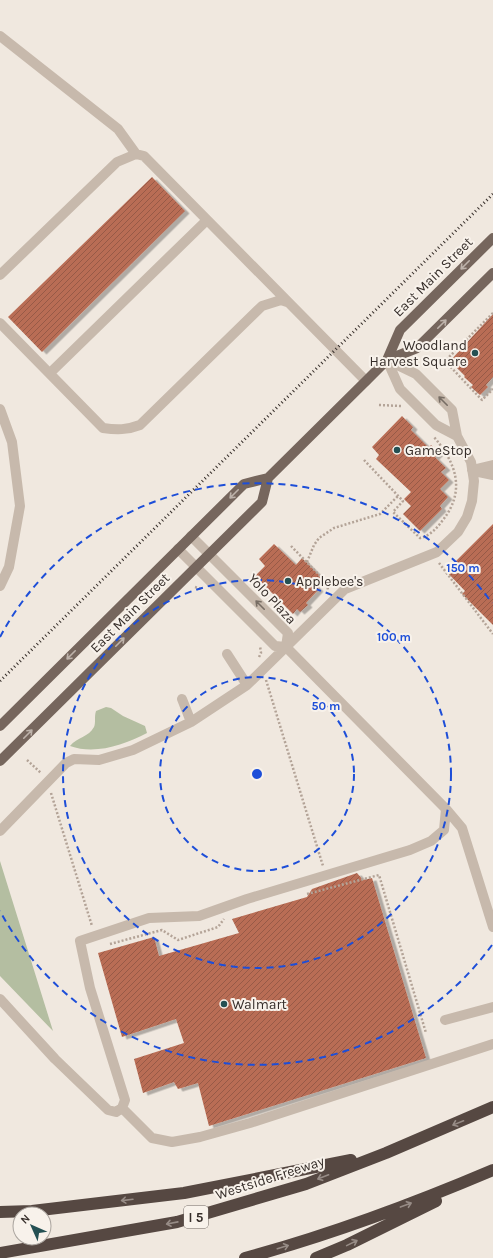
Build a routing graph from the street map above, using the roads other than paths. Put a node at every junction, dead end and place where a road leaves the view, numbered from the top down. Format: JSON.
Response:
{"nodes":[{"id":1,"x":0,"y":36,"type":"edge"},
{"id":2,"x":136,"y":154,"type":"junction"},
{"id":3,"x":207,"y":220,"type":"junction"},
{"id":4,"x":493,"y":238,"type":"edge"},
{"id":5,"x":493,"y":273,"type":"edge"},
{"id":6,"x":0,"y":275,"type":"edge"},
{"id":7,"x":287,"y":302,"type":"junction"},
{"id":8,"x":0,"y":323,"type":"edge"},
{"id":9,"x":387,"y":360,"type":"junction"},
{"id":10,"x":50,"y":373,"type":"junction"},
{"id":11,"x":366,"y":381,"type":"junction"},
{"id":12,"x":0,"y":409,"type":"edge"},
{"id":13,"x":457,"y":436,"type":"junction"},
{"id":14,"x":493,"y":464,"type":"edge"},
{"id":15,"x":472,"y":470,"type":"junction"},
{"id":16,"x":493,"y":475,"type":"edge"},
{"id":17,"x":268,"y":478,"type":"junction"},
{"id":18,"x":191,"y":536,"type":"junction"},
{"id":19,"x":178,"y":549,"type":"junction"},
{"id":20,"x":209,"y":554,"type":"junction"},
{"id":21,"x":196,"y":567,"type":"junction"},
{"id":22,"x":0,"y":586,"type":"edge"},
{"id":23,"x":286,"y":647,"type":"junction"},
{"id":24,"x":227,"y":654,"type":"dead end"},
{"id":25,"x":247,"y":685,"type":"junction"},
{"id":26,"x":182,"y":699,"type":"dead end"},
{"id":27,"x":191,"y":722,"type":"junction"},
{"id":28,"x":0,"y":726,"type":"edge"},
{"id":29,"x":0,"y":761,"type":"edge"},
{"id":30,"x":446,"y":809,"type":"junction"},
{"id":31,"x":0,"y":831,"type":"edge"},
{"id":32,"x":493,"y":926,"type":"edge"},
{"id":33,"x":0,"y":999,"type":"edge"},
{"id":34,"x":493,"y":1007,"type":"edge"},
{"id":35,"x":445,"y":1020,"type":"dead end"},
{"id":36,"x":493,"y":1044,"type":"edge"},
{"id":37,"x":493,"y":1107,"type":"edge"},
{"id":38,"x":122,"y":1108,"type":"junction"},
{"id":39,"x":386,"y":1153,"type":"junction"},
{"id":40,"x":493,"y":1170,"type":"edge"},
{"id":41,"x":493,"y":1174,"type":"edge"},
{"id":42,"x":0,"y":1212,"type":"edge"},
{"id":43,"x":0,"y":1254,"type":"edge"},
{"id":44,"x":245,"y":1258,"type":"edge"},
{"id":45,"x":316,"y":1258,"type":"edge"}],
"edges":[{"from":1,"to":2,"type":"lane"},
{"from":2,"to":3,"type":"lane"},
{"from":2,"to":6,"type":"lane"},
{"from":3,"to":7,"type":"lane"},
{"from":3,"to":10,"type":"lane"},
{"from":4,"to":9,"type":"main road","name":"East Main Street","one_way":true},
{"from":9,"to":5,"type":"main road","name":"East Main Street","one_way":true},
{"from":7,"to":10,"type":"lane"},
{"from":7,"to":11,"type":"lane"},
{"from":8,"to":10,"type":"lane"},
{"from":9,"to":11,"type":"main road","name":"East Main Street"},
{"from":9,"to":13,"type":"lane"},
{"from":13,"to":9,"type":"lane","one_way":true},
{"from":11,"to":17,"type":"main road","name":"East Main Street"},
{"from":12,"to":22,"type":"lane"},
{"from":13,"to":15,"type":"lane"},
{"from":14,"to":15,"type":"lane"},
{"from":15,"to":16,"type":"lane"},
{"from":15,"to":23,"type":"lane"},
{"from":17,"to":18,"type":"main road","name":"East Main Street","one_way":true},
{"from":17,"to":20,"type":"main road","name":"East Main Street"},
{"from":18,"to":19,"type":"main road","name":"East Main Street"},
{"from":18,"to":20,"type":"lane","name":"Yolo Plaza"},
{"from":19,"to":21,"type":"lane","name":"Yolo Plaza"},
{"from":19,"to":28,"type":"main road","name":"East Main Street","one_way":true},
{"from":20,"to":21,"type":"main road","name":"East Main Street"},
{"from":23,"to":20,"type":"lane","name":"Yolo Plaza","one_way":true},
{"from":21,"to":23,"type":"lane","name":"Yolo Plaza"},
{"from":29,"to":21,"type":"main road","name":"East Main Street","one_way":true},
{"from":23,"to":25,"type":"lane"},
{"from":23,"to":30,"type":"lane"},
{"from":24,"to":25,"type":"lane"},
{"from":25,"to":27,"type":"lane"},
{"from":26,"to":27,"type":"lane"},
{"from":27,"to":31,"type":"lane"},
{"from":30,"to":32,"type":"lane"},
{"from":30,"to":38,"type":"lane"},
{"from":33,"to":38,"type":"lane"},
{"from":34,"to":35,"type":"lane"},
{"from":36,"to":38,"type":"lane"},
{"from":37,"to":39,"type":"highway","name":"Westside Freeway","number":"I 5","one_way":true},
{"from":39,"to":42,"type":"highway","one_way":true},
{"from":39,"to":43,"type":"highway","name":"Westside Freeway","number":"I 5","one_way":true},
{"from":44,"to":40,"type":"highway","one_way":true},
{"from":45,"to":41,"type":"highway","one_way":true}]}
